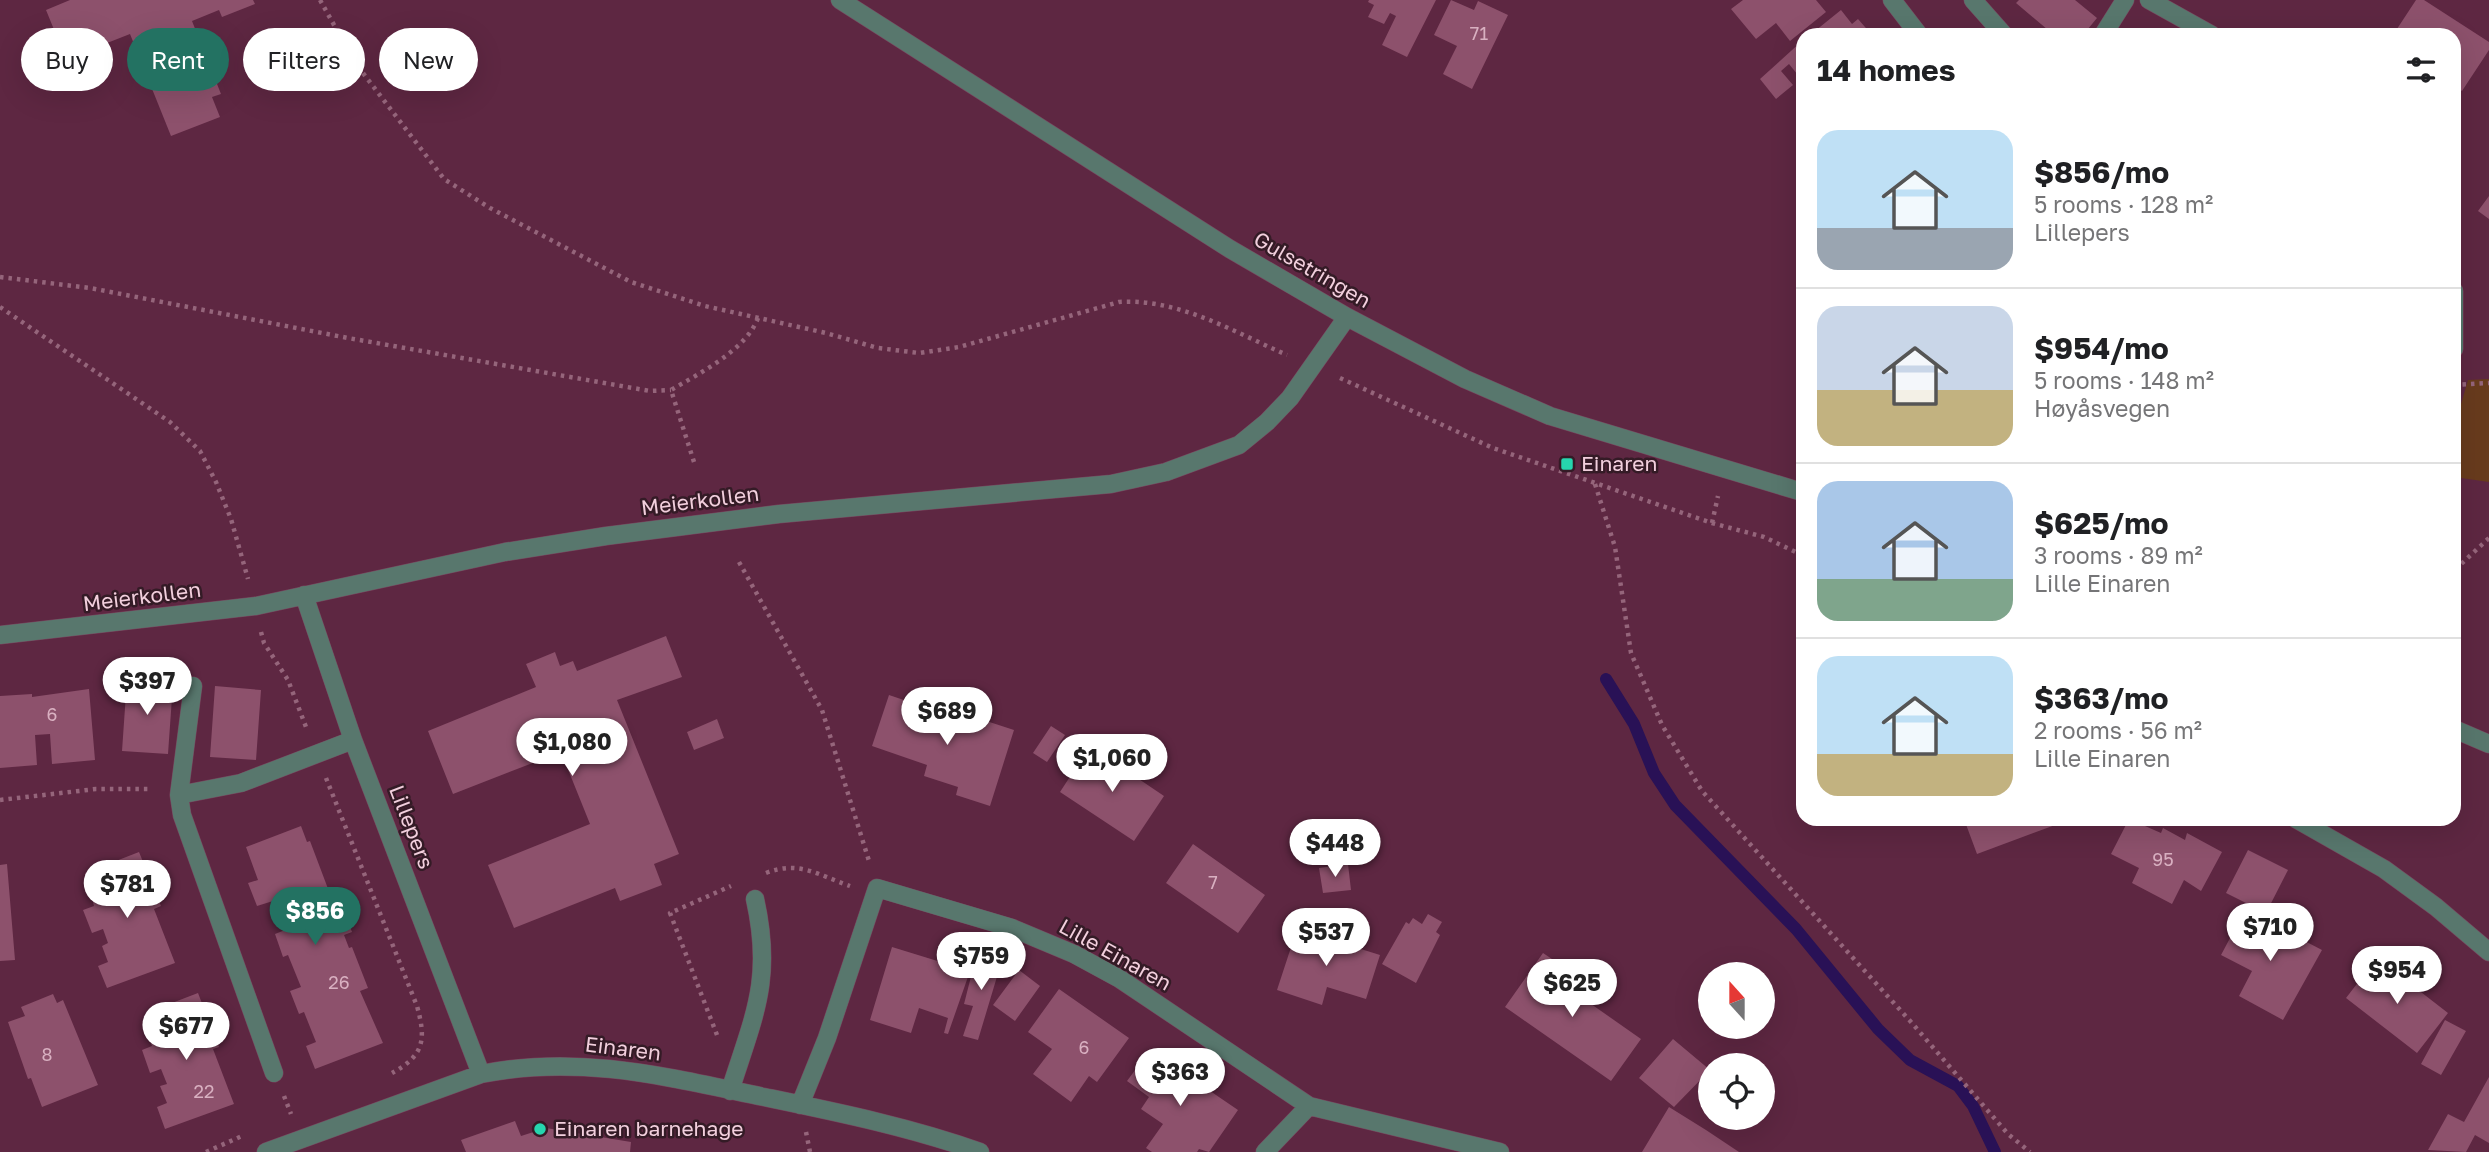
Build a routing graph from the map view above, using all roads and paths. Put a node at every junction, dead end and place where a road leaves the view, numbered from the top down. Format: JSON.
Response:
{"nodes":[{"id":1,"x":320,"y":0,"type":"edge"},
{"id":2,"x":840,"y":0,"type":"edge"},
{"id":3,"x":1892,"y":0,"type":"edge"},
{"id":4,"x":1973,"y":0,"type":"edge"},
{"id":5,"x":2125,"y":0,"type":"edge"},
{"id":6,"x":2149,"y":0,"type":"edge"},
{"id":7,"x":1914,"y":28,"type":"edge"},
{"id":8,"x":1998,"y":28,"type":"edge"},
{"id":9,"x":2107,"y":28,"type":"edge"},
{"id":10,"x":2199,"y":28,"type":"edge"},
{"id":11,"x":0,"y":277,"type":"edge"},
{"id":12,"x":758,"y":317,"type":"junction"},
{"id":13,"x":1347,"y":317,"type":"junction"},
{"id":14,"x":1266,"y":346,"type":"dead end"},
{"id":15,"x":2489,"y":383,"type":"edge"},
{"id":16,"x":2461,"y":385,"type":"edge"},
{"id":17,"x":1361,"y":387,"type":"dead end"},
{"id":18,"x":671,"y":390,"type":"junction"},
{"id":19,"x":694,"y":462,"type":"dead end"},
{"id":20,"x":1595,"y":484,"type":"junction"},
{"id":21,"x":1796,"y":490,"type":"edge"},
{"id":22,"x":1718,"y":496,"type":"dead end"},
{"id":23,"x":1712,"y":523,"type":"junction"},
{"id":24,"x":2489,"y":538,"type":"edge"},
{"id":25,"x":1796,"y":552,"type":"edge"},
{"id":26,"x":739,"y":562,"type":"dead end"},
{"id":27,"x":2461,"y":564,"type":"edge"},
{"id":28,"x":304,"y":596,"type":"junction"},
{"id":29,"x":0,"y":635,"type":"edge"},
{"id":30,"x":193,"y":686,"type":"dead end"},
{"id":31,"x":2461,"y":732,"type":"edge"},
{"id":32,"x":353,"y":740,"type":"junction"},
{"id":33,"x":2489,"y":744,"type":"edge"},
{"id":34,"x":179,"y":795,"type":"junction"},
{"id":35,"x":0,"y":800,"type":"edge"},
{"id":36,"x":2308,"y":826,"type":"edge"},
{"id":37,"x":877,"y":888,"type":"junction"},
{"id":38,"x":755,"y":899,"type":"dead end"},
{"id":39,"x":2489,"y":952,"type":"edge"},
{"id":40,"x":274,"y":1073,"type":"dead end"},
{"id":41,"x":481,"y":1074,"type":"junction"},
{"id":42,"x":730,"y":1091,"type":"junction"},
{"id":43,"x":800,"y":1105,"type":"junction"},
{"id":44,"x":1309,"y":1106,"type":"junction"},
{"id":45,"x":265,"y":1152,"type":"edge"},
{"id":46,"x":980,"y":1152,"type":"edge"},
{"id":47,"x":1265,"y":1152,"type":"edge"},
{"id":48,"x":1500,"y":1152,"type":"edge"},
{"id":49,"x":2030,"y":1152,"type":"edge"}],
"edges":[{"from":1,"to":12,"type":"path"},
{"from":2,"to":13,"type":"street","name":"Gulsetringen"},
{"from":3,"to":7,"type":"street"},
{"from":4,"to":8,"type":"street"},
{"from":5,"to":9,"type":"street"},
{"from":6,"to":10,"type":"street"},
{"from":11,"to":18,"type":"path"},
{"from":12,"to":14,"type":"path"},
{"from":12,"to":18,"type":"path"},
{"from":13,"to":21,"type":"street","name":"Gulsetringen"},
{"from":13,"to":28,"type":"street","name":"Meierkollen"},
{"from":15,"to":16,"type":"path"},
{"from":17,"to":20,"type":"path"},
{"from":18,"to":19,"type":"path"},
{"from":20,"to":23,"type":"path"},
{"from":20,"to":49,"type":"path"},
{"from":22,"to":23,"type":"path"},
{"from":23,"to":25,"type":"path"},
{"from":24,"to":27,"type":"path"},
{"from":26,"to":37,"type":"path"},
{"from":28,"to":29,"type":"street","name":"Meierkollen"},
{"from":28,"to":32,"type":"street","name":"Lillepers"},
{"from":30,"to":34,"type":"street"},
{"from":31,"to":33,"type":"street"},
{"from":32,"to":34,"type":"street"},
{"from":32,"to":41,"type":"street","name":"Lillepers"},
{"from":34,"to":35,"type":"path"},
{"from":34,"to":40,"type":"street"},
{"from":36,"to":39,"type":"street"},
{"from":37,"to":43,"type":"street"},
{"from":37,"to":44,"type":"street","name":"Lille Einaren"},
{"from":38,"to":42,"type":"street"},
{"from":41,"to":42,"type":"street","name":"Einaren"},
{"from":41,"to":45,"type":"street","name":"Einaren"},
{"from":42,"to":43,"type":"street","name":"Einaren"},
{"from":43,"to":46,"type":"street","name":"Einaren"},
{"from":44,"to":47,"type":"street"},
{"from":44,"to":48,"type":"street","name":"Lille Einaren"}]}
